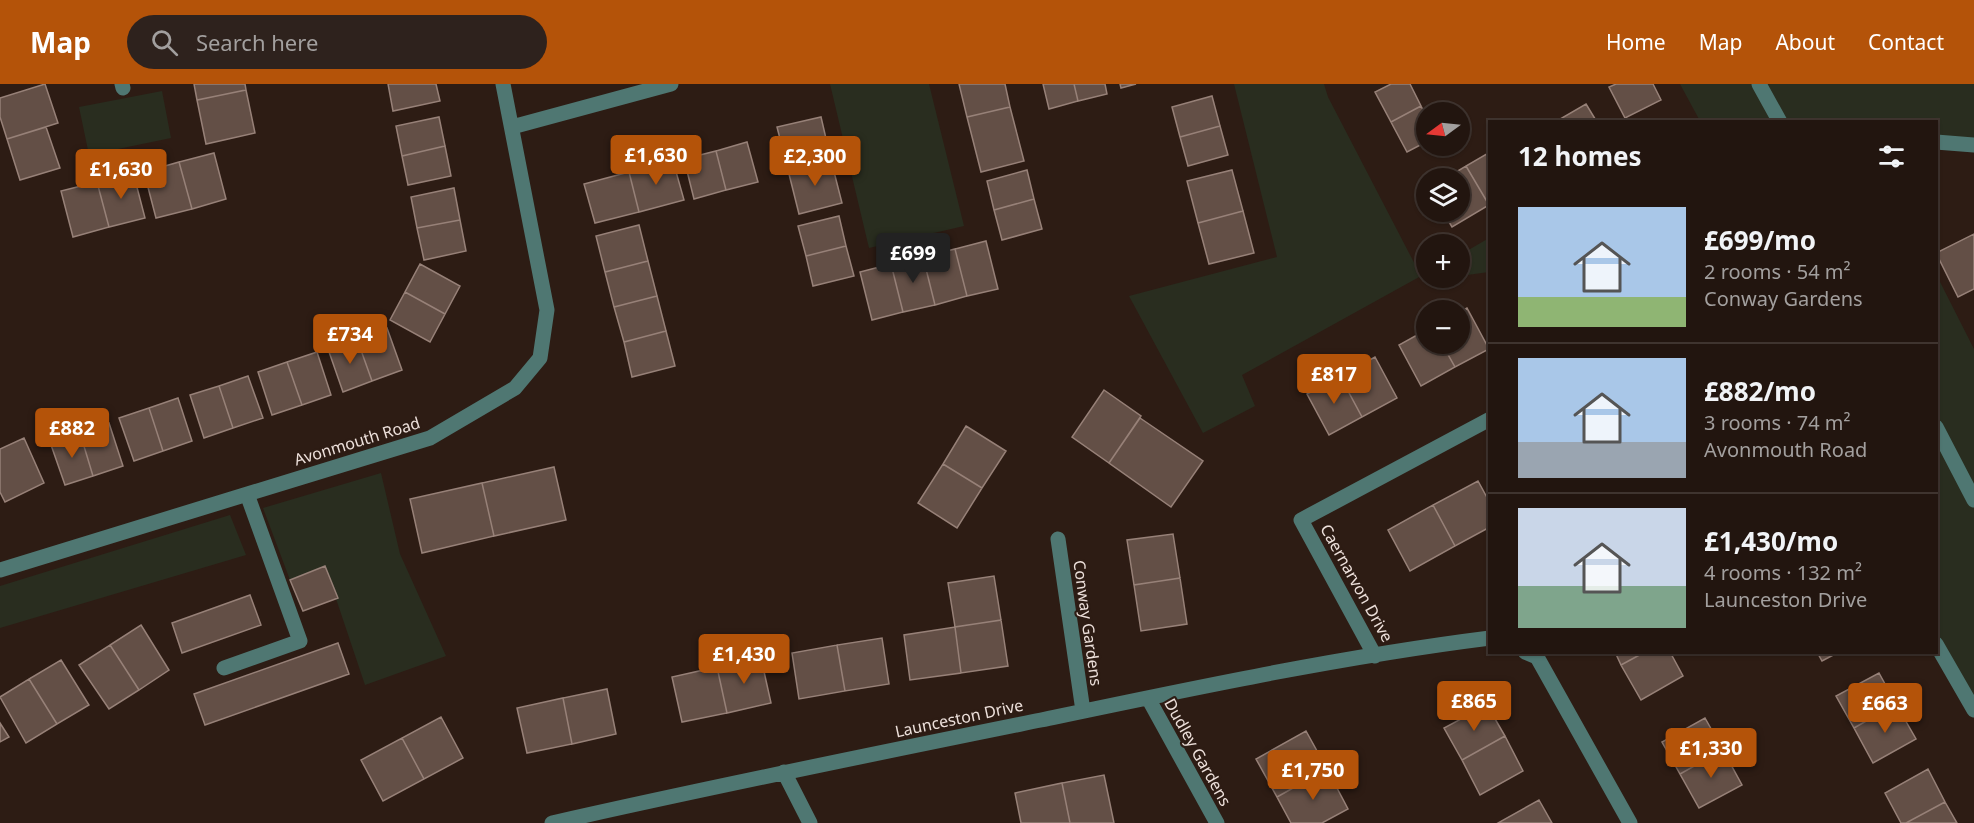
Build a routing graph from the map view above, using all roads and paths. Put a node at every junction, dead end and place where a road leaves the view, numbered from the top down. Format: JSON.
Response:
{"nodes":[{"id":1,"x":503,"y":84,"type":"edge"},
{"id":2,"x":671,"y":84,"type":"edge"},
{"id":3,"x":1759,"y":84,"type":"edge"},
{"id":4,"x":1779,"y":120,"type":"edge"},
{"id":5,"x":512,"y":127,"type":"junction"},
{"id":6,"x":1938,"y":142,"type":"edge"},
{"id":7,"x":1974,"y":145,"type":"edge"},
{"id":8,"x":1488,"y":420,"type":"edge"},
{"id":9,"x":1938,"y":431,"type":"edge"},
{"id":10,"x":246,"y":494,"type":"junction"},
{"id":11,"x":1974,"y":500,"type":"edge"},
{"id":12,"x":1058,"y":539,"type":"dead end"},
{"id":13,"x":0,"y":570,"type":"edge"},
{"id":14,"x":1488,"y":638,"type":"edge"},
{"id":15,"x":1938,"y":647,"type":"edge"},
{"id":16,"x":1530,"y":654,"type":"edge"},
{"id":17,"x":1376,"y":656,"type":"junction"},
{"id":18,"x":224,"y":668,"type":"dead end"},
{"id":19,"x":1149,"y":698,"type":"junction"},
{"id":20,"x":1974,"y":710,"type":"edge"},
{"id":21,"x":1083,"y":711,"type":"junction"},
{"id":22,"x":784,"y":772,"type":"junction"},
{"id":23,"x":552,"y":823,"type":"edge"},
{"id":24,"x":810,"y":823,"type":"edge"},
{"id":25,"x":1217,"y":823,"type":"edge"},
{"id":26,"x":1630,"y":823,"type":"edge"}],
"edges":[{"from":1,"to":5,"type":"street","name":"Avonmouth Road"},
{"from":2,"to":5,"type":"street"},
{"from":3,"to":4,"type":"street"},
{"from":5,"to":10,"type":"street","name":"Avonmouth Road"},
{"from":6,"to":7,"type":"street"},
{"from":8,"to":17,"type":"street","name":"Caernarvon Drive"},
{"from":9,"to":11,"type":"street"},
{"from":10,"to":13,"type":"street","name":"Avonmouth Road"},
{"from":10,"to":18,"type":"street"},
{"from":12,"to":21,"type":"street","name":"Conway Gardens"},
{"from":14,"to":17,"type":"street","name":"Caernarvon Drive"},
{"from":15,"to":20,"type":"street"},
{"from":16,"to":26,"type":"street"},
{"from":17,"to":19,"type":"street","name":"Launceston Drive"},
{"from":19,"to":21,"type":"street","name":"Launceston Drive"},
{"from":19,"to":25,"type":"street","name":"Dudley Gardens"},
{"from":21,"to":22,"type":"street","name":"Launceston Drive"},
{"from":22,"to":23,"type":"street","name":"Launceston Drive"},
{"from":22,"to":24,"type":"street"}]}
